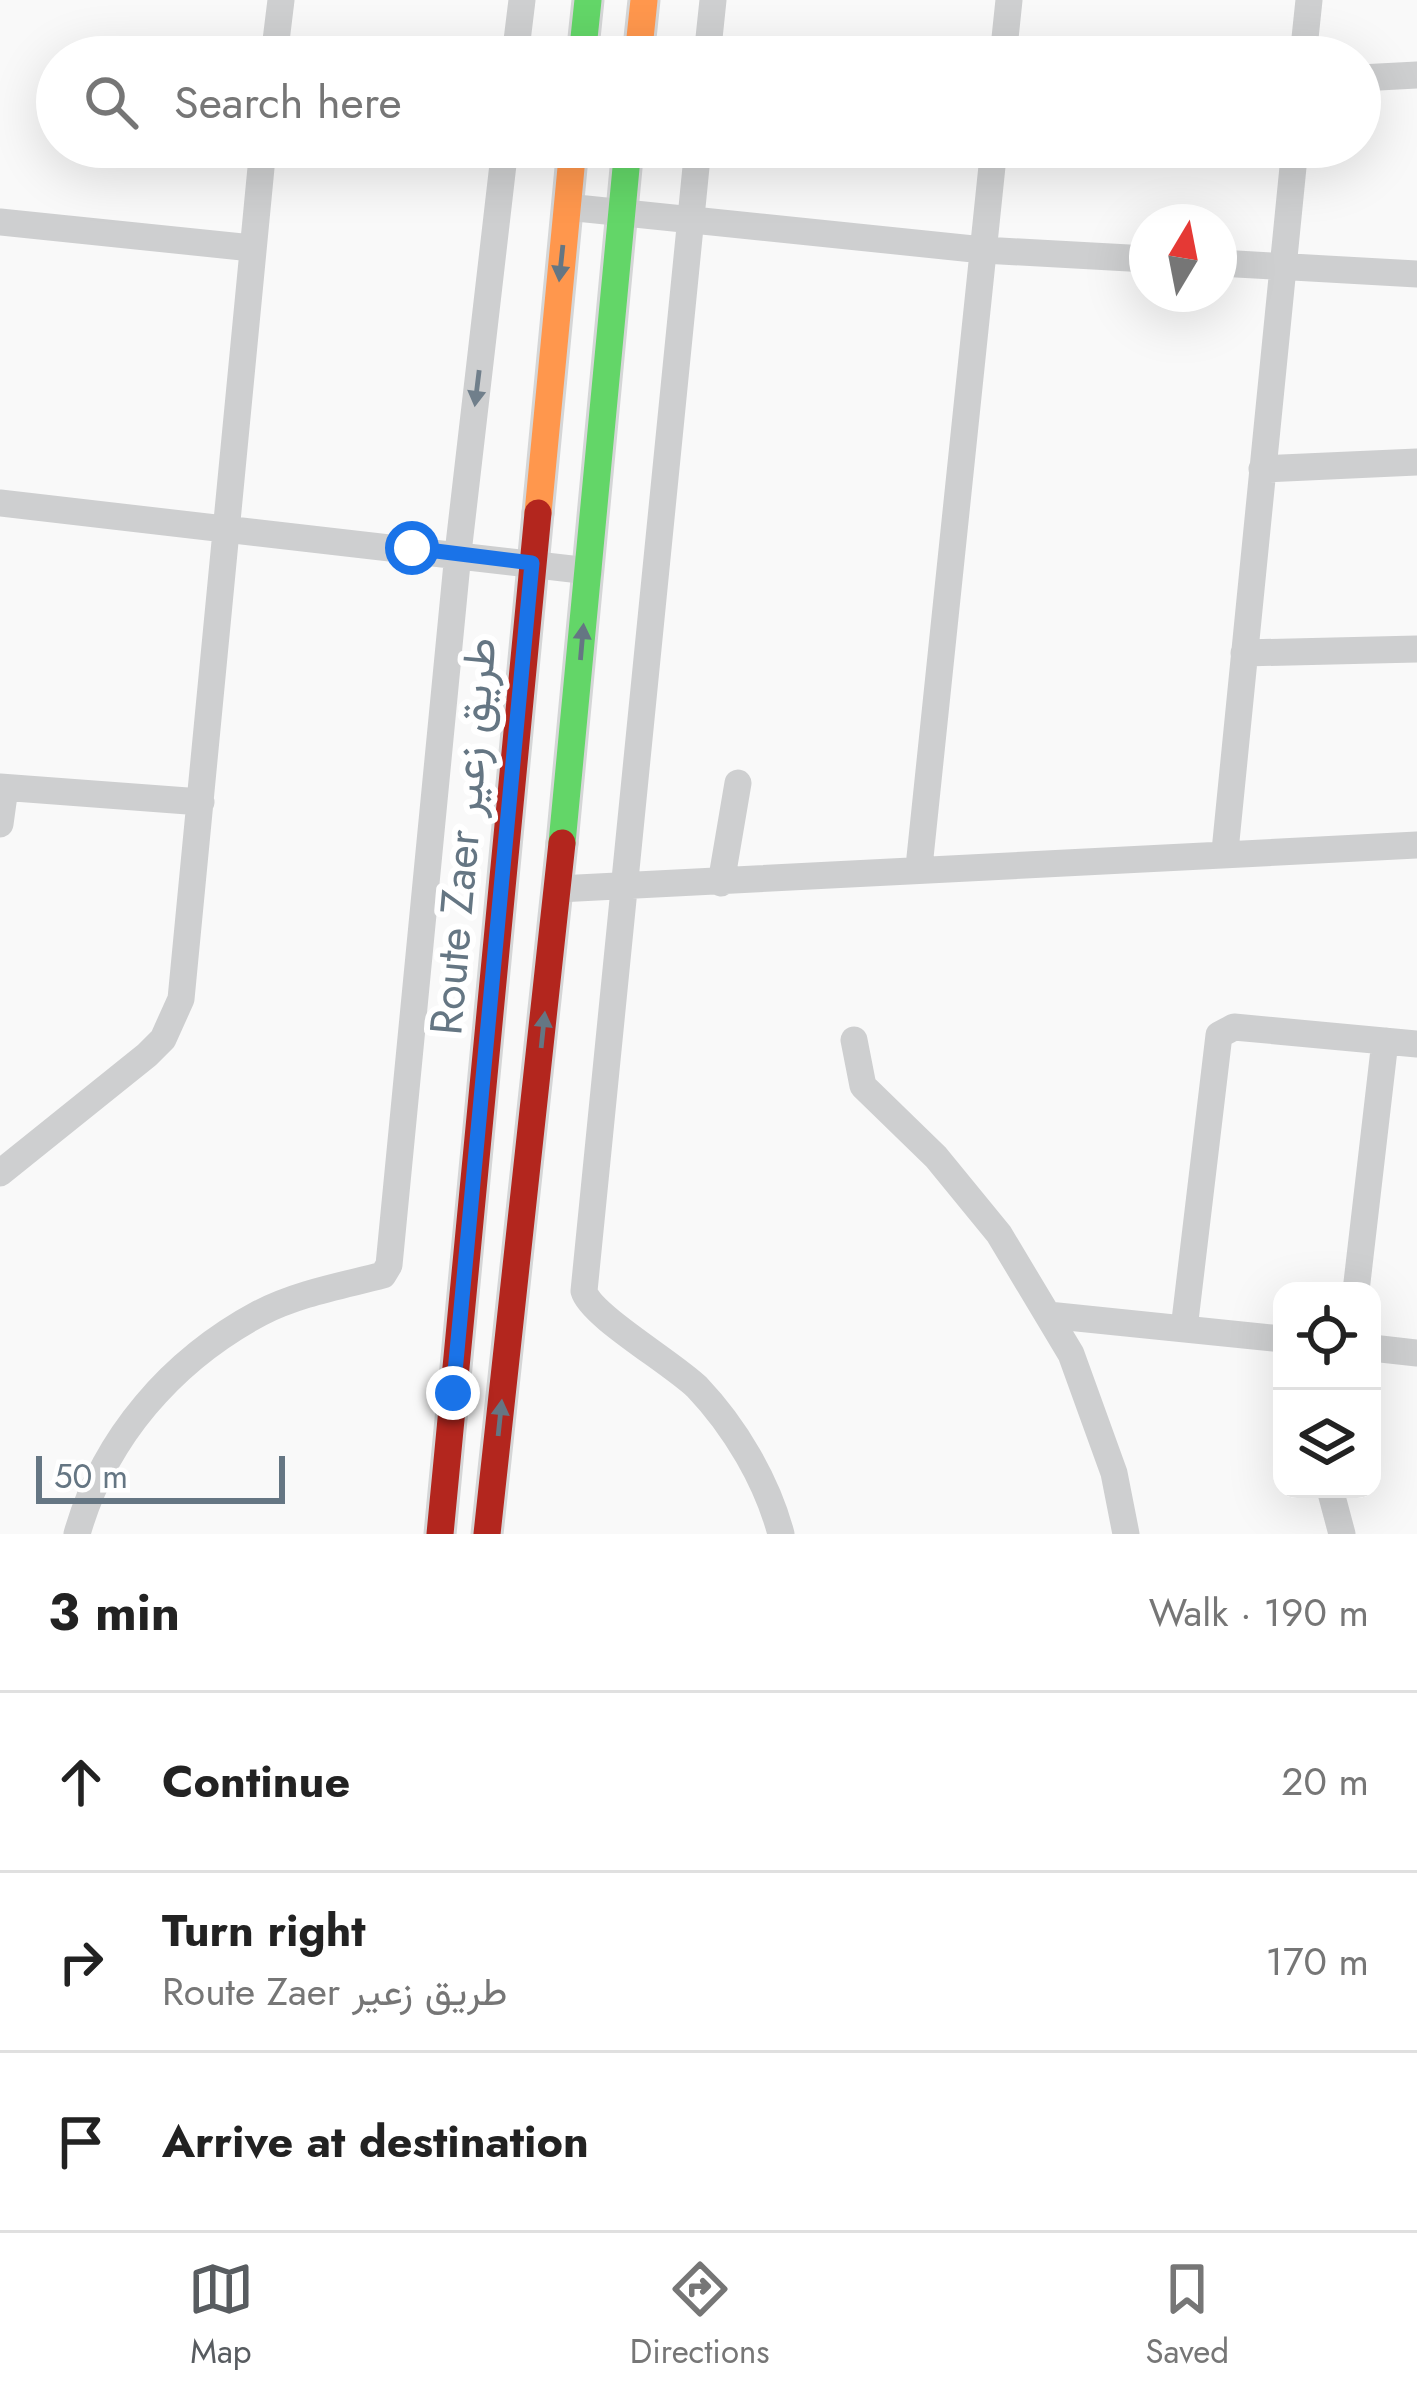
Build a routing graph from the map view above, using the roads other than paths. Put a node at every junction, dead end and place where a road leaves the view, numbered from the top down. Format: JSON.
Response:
{"nodes":[{"id":1,"x":280,"y":0,"type":"edge"},
{"id":2,"x":522,"y":0,"type":"edge"},
{"id":3,"x":588,"y":0,"type":"edge"},
{"id":4,"x":644,"y":0,"type":"edge"},
{"id":5,"x":713,"y":0,"type":"edge"},
{"id":6,"x":1009,"y":0,"type":"edge"},
{"id":7,"x":1309,"y":0,"type":"edge"},
{"id":8,"x":276,"y":36,"type":"edge"},
{"id":9,"x":518,"y":36,"type":"edge"},
{"id":10,"x":584,"y":36,"type":"edge"},
{"id":11,"x":640,"y":36,"type":"edge"},
{"id":12,"x":709,"y":36,"type":"edge"},
{"id":13,"x":1005,"y":36,"type":"edge"},
{"id":14,"x":1306,"y":36,"type":"edge"},
{"id":15,"x":1417,"y":75,"type":"edge"},
{"id":16,"x":1381,"y":77,"type":"edge"},
{"id":17,"x":261,"y":168,"type":"edge"},
{"id":18,"x":503,"y":168,"type":"edge"},
{"id":19,"x":571,"y":168,"type":"edge"},
{"id":20,"x":626,"y":168,"type":"edge"},
{"id":21,"x":696,"y":168,"type":"edge"},
{"id":22,"x":992,"y":168,"type":"edge"},
{"id":23,"x":1292,"y":168,"type":"edge"},
{"id":24,"x":567,"y":207,"type":"junction"},
{"id":25,"x":622,"y":212,"type":"junction"},
{"id":26,"x":691,"y":219,"type":"junction"},
{"id":27,"x":0,"y":222,"type":"edge"},
{"id":28,"x":252,"y":248,"type":"junction"},
{"id":29,"x":983,"y":250,"type":"junction"},
{"id":30,"x":1129,"y":258,"type":"edge"},
{"id":31,"x":1237,"y":264,"type":"edge"},
{"id":32,"x":1282,"y":266,"type":"junction"},
{"id":33,"x":1417,"y":274,"type":"edge"},
{"id":34,"x":1417,"y":462,"type":"edge"},
{"id":35,"x":1262,"y":470,"type":"junction"},
{"id":36,"x":0,"y":503,"type":"edge"},
{"id":37,"x":226,"y":530,"type":"junction"},
{"id":38,"x":458,"y":553,"type":"junction"},
{"id":39,"x":532,"y":563,"type":"junction"},
{"id":40,"x":589,"y":571,"type":"junction"},
{"id":41,"x":1417,"y":649,"type":"edge"},
{"id":42,"x":1244,"y":653,"type":"junction"},
{"id":43,"x":737,"y":783,"type":"dead end"},
{"id":44,"x":2,"y":787,"type":"edge"},
{"id":45,"x":200,"y":802,"type":"junction"},
{"id":46,"x":0,"y":824,"type":"edge"},
{"id":47,"x":1417,"y":845,"type":"edge"},
{"id":48,"x":1225,"y":851,"type":"junction"},
{"id":49,"x":919,"y":867,"type":"junction"},
{"id":50,"x":721,"y":883,"type":"junction"},
{"id":51,"x":558,"y":889,"type":"junction"},
{"id":52,"x":623,"y":889,"type":"junction"},
{"id":53,"x":854,"y":1040,"type":"dead end"},
{"id":54,"x":1385,"y":1041,"type":"junction"},
{"id":55,"x":1417,"y":1044,"type":"edge"},
{"id":56,"x":0,"y":1173,"type":"edge"},
{"id":57,"x":1357,"y":1282,"type":"edge"},
{"id":58,"x":1048,"y":1315,"type":"junction"},
{"id":59,"x":1184,"y":1329,"type":"junction"},
{"id":60,"x":1273,"y":1338,"type":"edge"},
{"id":61,"x":1381,"y":1349,"type":"edge"},
{"id":62,"x":1417,"y":1353,"type":"edge"},
{"id":63,"x":1332,"y":1498,"type":"edge"},
{"id":64,"x":1342,"y":1533,"type":"edge"},
{"id":65,"x":76,"y":1534,"type":"edge"},
{"id":66,"x":440,"y":1534,"type":"edge"},
{"id":67,"x":487,"y":1534,"type":"edge"},
{"id":68,"x":782,"y":1534,"type":"edge"},
{"id":69,"x":1126,"y":1534,"type":"edge"},
{"id":70,"x":1354,"y":1534,"type":"edge"}],
"edges":[{"from":1,"to":8,"type":"street"},
{"from":2,"to":9,"type":"street"},
{"from":3,"to":10,"type":"main road"},
{"from":4,"to":11,"type":"main road"},
{"from":5,"to":12,"type":"street"},
{"from":6,"to":13,"type":"street"},
{"from":7,"to":14,"type":"street"},
{"from":15,"to":16,"type":"street"},
{"from":17,"to":28,"type":"street"},
{"from":18,"to":38,"type":"street","one_way":true},
{"from":19,"to":24,"type":"main road","name":"Route Zaer طريق زعير"},
{"from":20,"to":25,"type":"main road"},
{"from":21,"to":26,"type":"street"},
{"from":22,"to":29,"type":"street"},
{"from":23,"to":32,"type":"street"},
{"from":24,"to":25,"type":"street"},
{"from":24,"to":39,"type":"main road","name":"Route Zaer طريق زعير","one_way":true},
{"from":25,"to":26,"type":"street"},
{"from":25,"to":40,"type":"main road"},
{"from":26,"to":29,"type":"street"},
{"from":26,"to":52,"type":"street"},
{"from":27,"to":28,"type":"street"},
{"from":28,"to":37,"type":"street"},
{"from":29,"to":30,"type":"street"},
{"from":29,"to":49,"type":"street"},
{"from":31,"to":32,"type":"street"},
{"from":32,"to":33,"type":"street"},
{"from":32,"to":35,"type":"street"},
{"from":34,"to":35,"type":"street"},
{"from":35,"to":42,"type":"street"},
{"from":36,"to":37,"type":"street"},
{"from":37,"to":38,"type":"street"},
{"from":37,"to":45,"type":"street"},
{"from":38,"to":39,"type":"street"},
{"from":38,"to":65,"type":"street"},
{"from":39,"to":40,"type":"street"},
{"from":39,"to":66,"type":"main road","name":"Route Zaer طريق زعير"},
{"from":51,"to":40,"type":"main road","one_way":true},
{"from":41,"to":42,"type":"street"},
{"from":42,"to":48,"type":"street"},
{"from":43,"to":50,"type":"street"},
{"from":44,"to":45,"type":"street"},
{"from":44,"to":46,"type":"street"},
{"from":45,"to":56,"type":"street"},
{"from":47,"to":48,"type":"street"},
{"from":48,"to":49,"type":"street"},
{"from":49,"to":50,"type":"street"},
{"from":50,"to":52,"type":"street"},
{"from":51,"to":52,"type":"street"},
{"from":67,"to":51,"type":"main road","one_way":true},
{"from":52,"to":68,"type":"street"},
{"from":53,"to":58,"type":"street"},
{"from":54,"to":55,"type":"street"},
{"from":54,"to":57,"type":"street"},
{"from":54,"to":59,"type":"street"},
{"from":58,"to":59,"type":"street"},
{"from":58,"to":69,"type":"street"},
{"from":59,"to":60,"type":"street"},
{"from":61,"to":62,"type":"street"},
{"from":63,"to":64,"type":"street"},
{"from":64,"to":70,"type":"street"}]}
